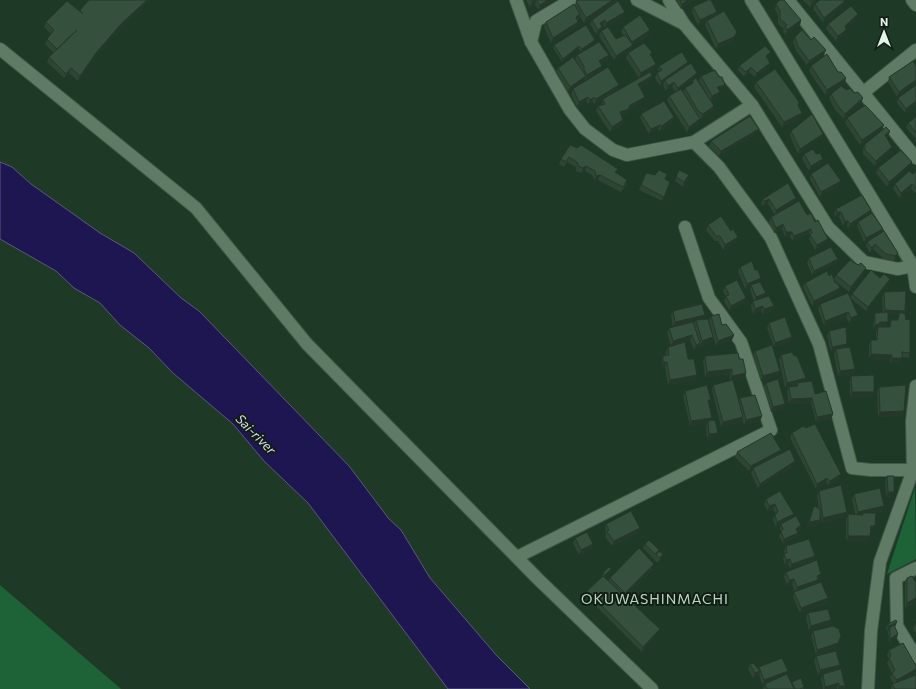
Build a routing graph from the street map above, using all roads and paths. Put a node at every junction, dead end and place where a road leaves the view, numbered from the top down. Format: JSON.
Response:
{"nodes":[{"id":1,"x":516,"y":0,"type":"edge"},
{"id":2,"x":571,"y":0,"type":"edge"},
{"id":3,"x":637,"y":0,"type":"edge"},
{"id":4,"x":669,"y":0,"type":"edge"},
{"id":5,"x":751,"y":0,"type":"edge"},
{"id":6,"x":788,"y":0,"type":"edge"},
{"id":7,"x":912,"y":0,"type":"edge"},
{"id":8,"x":916,"y":5,"type":"edge"},
{"id":9,"x":684,"y":24,"type":"junction"},
{"id":10,"x":531,"y":42,"type":"junction"},
{"id":11,"x":0,"y":49,"type":"edge"},
{"id":12,"x":916,"y":50,"type":"edge"},
{"id":13,"x":864,"y":92,"type":"junction"},
{"id":14,"x":752,"y":105,"type":"junction"},
{"id":15,"x":694,"y":142,"type":"junction"},
{"id":16,"x":916,"y":158,"type":"edge"},
{"id":17,"x":685,"y":227,"type":"dead end"},
{"id":18,"x":913,"y":266,"type":"junction"},
{"id":19,"x":916,"y":287,"type":"edge"},
{"id":20,"x":916,"y":386,"type":"edge"},
{"id":21,"x":914,"y":421,"type":"edge"},
{"id":22,"x":915,"y":472,"type":"edge"},
{"id":23,"x":517,"y":557,"type":"junction"},
{"id":24,"x":916,"y":568,"type":"edge"},
{"id":25,"x":916,"y":657,"type":"edge"},
{"id":26,"x":652,"y":689,"type":"edge"},
{"id":27,"x":868,"y":689,"type":"edge"}],
"edges":[{"from":1,"to":10,"type":"street"},
{"from":2,"to":10,"type":"street"},
{"from":3,"to":9,"type":"street"},
{"from":4,"to":9,"type":"street"},
{"from":5,"to":18,"type":"street"},
{"from":6,"to":13,"type":"street"},
{"from":7,"to":8,"type":"street"},
{"from":9,"to":14,"type":"street"},
{"from":10,"to":15,"type":"street"},
{"from":11,"to":23,"type":"street"},
{"from":12,"to":13,"type":"street"},
{"from":13,"to":16,"type":"street"},
{"from":14,"to":15,"type":"street"},
{"from":14,"to":18,"type":"street"},
{"from":15,"to":22,"type":"street"},
{"from":17,"to":23,"type":"street"},
{"from":18,"to":19,"type":"street"},
{"from":20,"to":21,"type":"street"},
{"from":21,"to":22,"type":"street"},
{"from":22,"to":27,"type":"street"},
{"from":23,"to":26,"type":"street"},
{"from":24,"to":25,"type":"street"}]}
